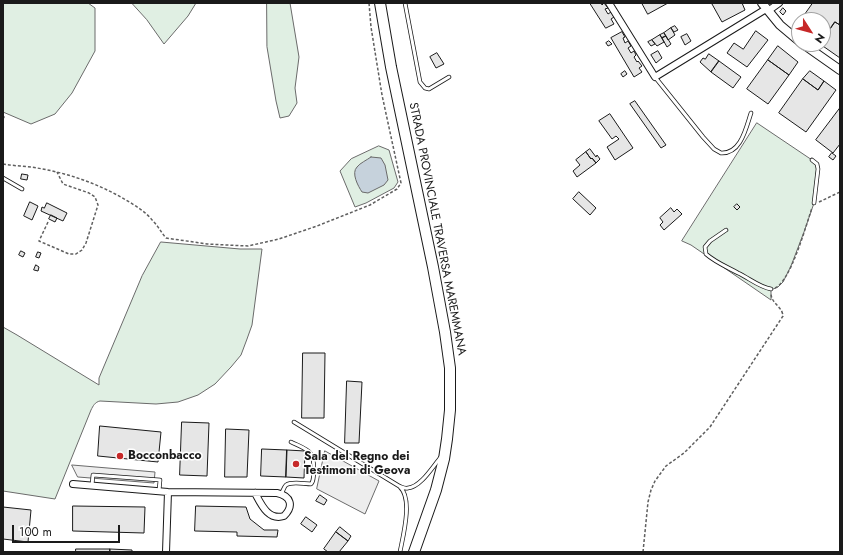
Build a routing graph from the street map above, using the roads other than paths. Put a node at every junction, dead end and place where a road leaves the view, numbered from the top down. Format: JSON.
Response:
{"nodes":[{"id":1,"x":380,"y":3,"type":"edge"},
{"id":2,"x":405,"y":3,"type":"edge"},
{"id":3,"x":609,"y":3,"type":"edge"},
{"id":4,"x":779,"y":3,"type":"edge"},
{"id":5,"x":765,"y":8,"type":"edge"},
{"id":6,"x":791,"y":36,"type":"edge"},
{"id":7,"x":814,"y":52,"type":"edge"},
{"id":8,"x":840,"y":70,"type":"edge"},
{"id":9,"x":449,"y":77,"type":"dead end"},
{"id":10,"x":655,"y":77,"type":"junction"},
{"id":11,"x":750,"y":113,"type":"dead end"},
{"id":12,"x":812,"y":160,"type":"dead end"},
{"id":13,"x":3,"y":178,"type":"edge"},
{"id":14,"x":22,"y":189,"type":"dead end"},
{"id":15,"x":814,"y":203,"type":"road end"},
{"id":16,"x":726,"y":230,"type":"dead end"},
{"id":17,"x":771,"y":290,"type":"road end"},
{"id":18,"x":294,"y":422,"type":"dead end"},
{"id":19,"x":291,"y":442,"type":"dead end"},
{"id":20,"x":446,"y":450,"type":"junction"},
{"id":21,"x":73,"y":484,"type":"dead end"},
{"id":22,"x":92,"y":485,"type":"junction"},
{"id":23,"x":399,"y":486,"type":"junction"},
{"id":24,"x":159,"y":491,"type":"junction"},
{"id":25,"x":168,"y":492,"type":"junction"},
{"id":26,"x":255,"y":493,"type":"junction"},
{"id":27,"x":281,"y":494,"type":"junction"},
{"id":28,"x":166,"y":552,"type":"edge"},
{"id":29,"x":400,"y":552,"type":"edge"},
{"id":30,"x":414,"y":552,"type":"edge"}],
"edges":[{"from":1,"to":20,"type":"main road","name":"STRADA PROVINCIALE TRAVERSA MAREMMANA"},
{"from":2,"to":9,"type":"lane"},
{"from":3,"to":10,"type":"street"},
{"from":4,"to":5,"type":"street"},
{"from":5,"to":6,"type":"street"},
{"from":5,"to":10,"type":"street"},
{"from":7,"to":8,"type":"street"},
{"from":10,"to":11,"type":"lane"},
{"from":12,"to":15,"type":"lane"},
{"from":13,"to":14,"type":"lane"},
{"from":16,"to":17,"type":"lane"},
{"from":18,"to":23,"type":"lane"},
{"from":19,"to":27,"type":"lane"},
{"from":20,"to":23,"type":"lane"},
{"from":20,"to":30,"type":"main road","name":"STRADA PROVINCIALE TRAVERSA MAREMMANA"},
{"from":21,"to":22,"type":"street"},
{"from":22,"to":24,"type":"street"},
{"from":22,"to":24,"type":"lane"},
{"from":23,"to":29,"type":"lane"},
{"from":24,"to":25,"type":"street"},
{"from":25,"to":26,"type":"street"},
{"from":25,"to":28,"type":"street"},
{"from":26,"to":27,"type":"street"},
{"from":26,"to":27,"type":"street"}]}
